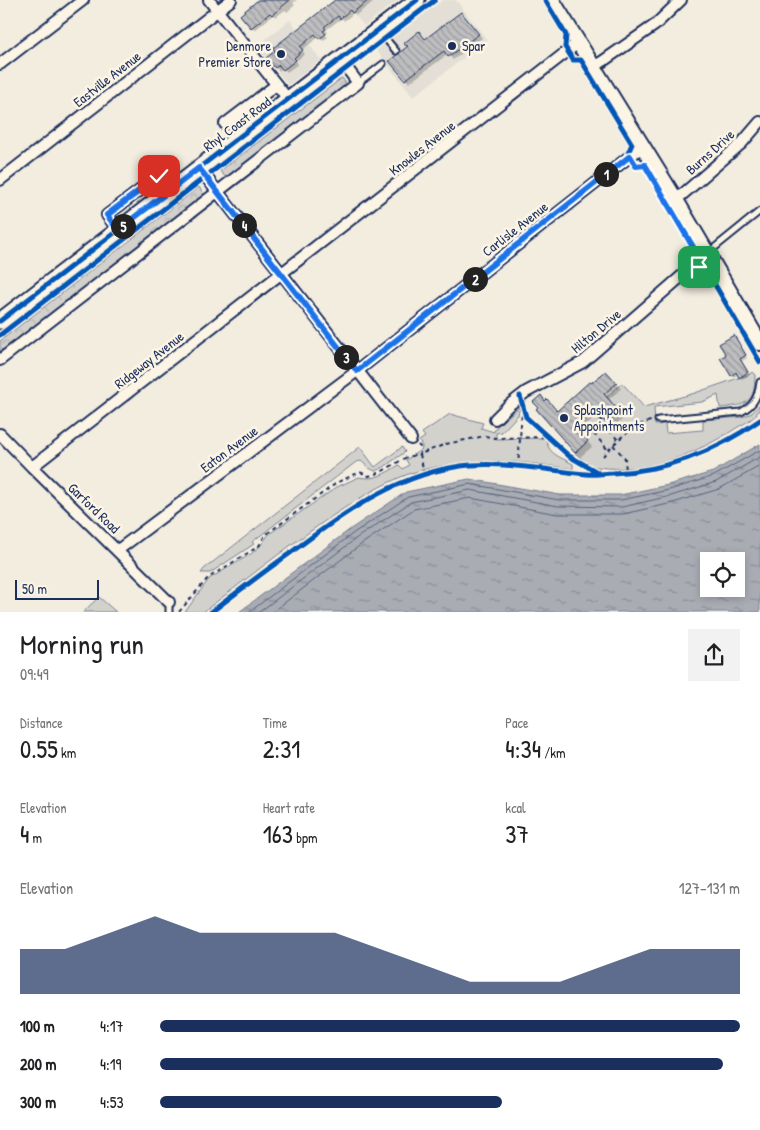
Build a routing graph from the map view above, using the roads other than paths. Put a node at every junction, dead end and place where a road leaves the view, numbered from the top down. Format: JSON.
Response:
{"nodes":[{"id":1,"x":83,"y":0,"type":"edge"},
{"id":2,"x":210,"y":0,"type":"edge"},
{"id":3,"x":230,"y":0,"type":"edge"},
{"id":4,"x":418,"y":0,"type":"edge"},
{"id":5,"x":552,"y":0,"type":"edge"},
{"id":6,"x":681,"y":0,"type":"edge"},
{"id":7,"x":218,"y":10,"type":"junction"},
{"id":8,"x":378,"y":30,"type":"junction"},
{"id":9,"x":578,"y":43,"type":"junction"},
{"id":10,"x":396,"y":51,"type":"dead end"},
{"id":11,"x":340,"y":59,"type":"junction"},
{"id":12,"x":0,"y":64,"type":"edge"},
{"id":13,"x":383,"y":64,"type":"dead end"},
{"id":14,"x":593,"y":68,"type":"junction"},
{"id":15,"x":358,"y":83,"type":"junction"},
{"id":16,"x":276,"y":85,"type":"junction"},
{"id":17,"x":288,"y":99,"type":"junction"},
{"id":18,"x":760,"y":122,"type":"edge"},
{"id":19,"x":225,"y":124,"type":"dead end"},
{"id":20,"x":643,"y":146,"type":"junction"},
{"id":21,"x":199,"y":168,"type":"junction"},
{"id":22,"x":159,"y":176,"type":"dead end"},
{"id":23,"x":0,"y":180,"type":"edge"},
{"id":24,"x":217,"y":191,"type":"junction"},
{"id":25,"x":676,"y":200,"type":"junction"},
{"id":26,"x":760,"y":211,"type":"edge"},
{"id":27,"x":118,"y":230,"type":"junction"},
{"id":28,"x":707,"y":254,"type":"junction"},
{"id":29,"x":282,"y":274,"type":"junction"},
{"id":30,"x":0,"y":321,"type":"edge"},
{"id":31,"x":760,"y":343,"type":"edge"},
{"id":32,"x":0,"y":360,"type":"edge"},
{"id":33,"x":357,"y":371,"type":"junction"},
{"id":34,"x":760,"y":382,"type":"edge"},
{"id":35,"x":495,"y":419,"type":"dead end"},
{"id":36,"x":658,"y":420,"type":"road end"},
{"id":37,"x":0,"y":434,"type":"edge"},
{"id":38,"x":411,"y":439,"type":"dead end"},
{"id":39,"x":32,"y":467,"type":"junction"},
{"id":40,"x":118,"y":550,"type":"junction"},
{"id":41,"x":169,"y":607,"type":"edge"}],
"edges":[{"from":1,"to":12,"type":"street"},
{"from":2,"to":7,"type":"street"},
{"from":3,"to":7,"type":"street","name":"Eastville Avenue"},
{"from":4,"to":8,"type":"main road","name":"Rhyl Coast Road"},
{"from":5,"to":9,"type":"main road"},
{"from":6,"to":14,"type":"street"},
{"from":7,"to":16,"type":"street"},
{"from":7,"to":23,"type":"street","name":"Eastville Avenue"},
{"from":8,"to":10,"type":"lane"},
{"from":8,"to":11,"type":"main road","name":"Rhyl Coast Road"},
{"from":9,"to":14,"type":"main road"},
{"from":9,"to":29,"type":"street","name":"Knowles Avenue"},
{"from":11,"to":15,"type":"street"},
{"from":11,"to":17,"type":"main road","name":"Rhyl Coast Road"},
{"from":13,"to":15,"type":"lane"},
{"from":14,"to":20,"type":"main road"},
{"from":15,"to":24,"type":"street"},
{"from":16,"to":17,"type":"street"},
{"from":16,"to":19,"type":"street"},
{"from":17,"to":21,"type":"main road","name":"Rhyl Coast Road"},
{"from":18,"to":25,"type":"street","name":"Burns Drive"},
{"from":20,"to":25,"type":"main road"},
{"from":20,"to":33,"type":"street","name":"Carlisle Avenue"},
{"from":21,"to":24,"type":"street"},
{"from":21,"to":27,"type":"main road","name":"Rhyl Coast Road"},
{"from":22,"to":27,"type":"street"},
{"from":24,"to":29,"type":"street"},
{"from":24,"to":32,"type":"street"},
{"from":25,"to":28,"type":"main road"},
{"from":26,"to":28,"type":"lane"},
{"from":27,"to":30,"type":"main road","name":"Rhyl Coast Road"},
{"from":28,"to":31,"type":"main road"},
{"from":28,"to":35,"type":"street","name":"Hilton Drive"},
{"from":29,"to":33,"type":"street"},
{"from":29,"to":39,"type":"street","name":"Ridgeway Avenue"},
{"from":33,"to":38,"type":"street"},
{"from":33,"to":40,"type":"street","name":"Eaton Avenue"},
{"from":34,"to":36,"type":"lane"},
{"from":37,"to":39,"type":"street","name":"Garford Road"},
{"from":39,"to":40,"type":"street","name":"Garford Road"},
{"from":40,"to":41,"type":"street","name":"Garford Road"}]}
